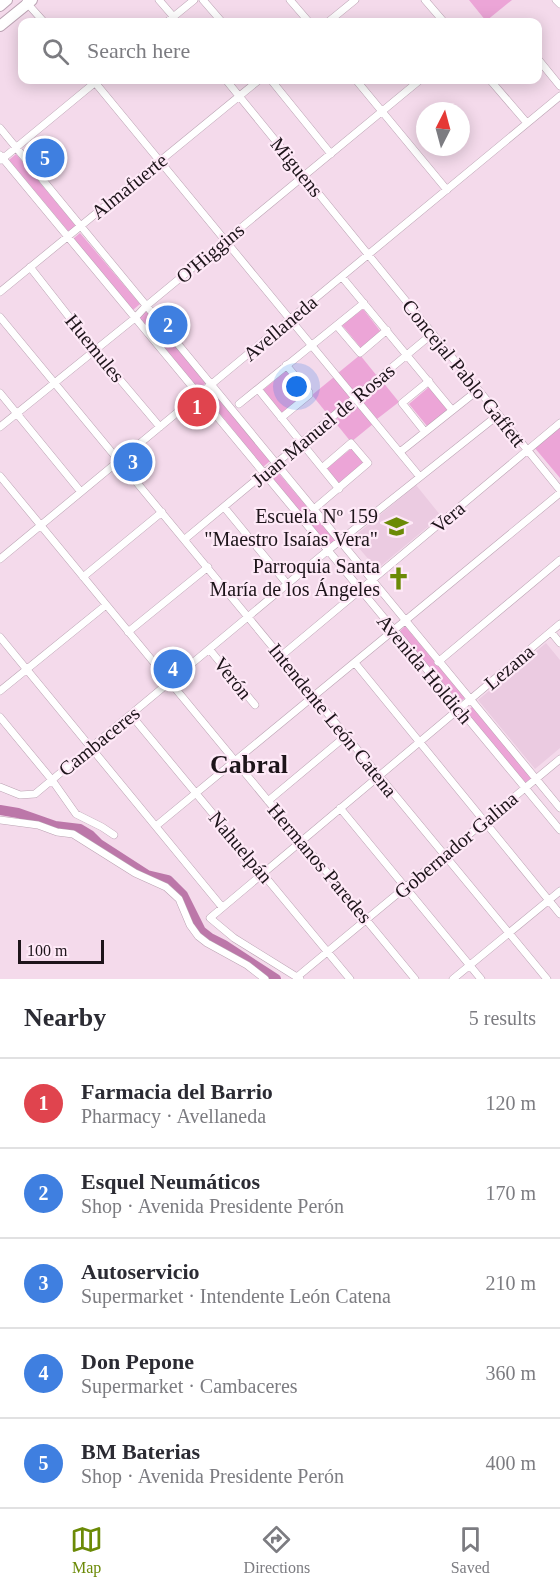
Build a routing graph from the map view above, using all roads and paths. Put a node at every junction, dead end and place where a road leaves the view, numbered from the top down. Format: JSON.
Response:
{"nodes":[{"id":1,"x":7,"y":0,"type":"edge"},
{"id":2,"x":159,"y":0,"type":"edge"},
{"id":3,"x":194,"y":0,"type":"edge"},
{"id":4,"x":203,"y":0,"type":"edge"},
{"id":5,"x":290,"y":0,"type":"edge"},
{"id":6,"x":355,"y":0,"type":"edge"},
{"id":7,"x":425,"y":0,"type":"edge"},
{"id":8,"x":556,"y":0,"type":"edge"},
{"id":9,"x":28,"y":1,"type":"edge"},
{"id":10,"x":560,"y":4,"type":"edge"},
{"id":11,"x":0,"y":6,"type":"edge"},
{"id":12,"x":41,"y":18,"type":"edge"},
{"id":13,"x":171,"y":18,"type":"edge"},
{"id":14,"x":176,"y":18,"type":"edge"},
{"id":15,"x":219,"y":18,"type":"edge"},
{"id":16,"x":306,"y":18,"type":"edge"},
{"id":17,"x":333,"y":18,"type":"edge"},
{"id":18,"x":441,"y":18,"type":"edge"},
{"id":19,"x":0,"y":26,"type":"edge"},
{"id":20,"x":542,"y":65,"type":"edge"},
{"id":21,"x":90,"y":84,"type":"edge"},
{"id":22,"x":98,"y":84,"type":"edge"},
{"id":23,"x":229,"y":84,"type":"edge"},
{"id":24,"x":254,"y":84,"type":"edge"},
{"id":25,"x":274,"y":84,"type":"edge"},
{"id":26,"x":359,"y":84,"type":"edge"},
{"id":27,"x":415,"y":84,"type":"edge"},
{"id":28,"x":493,"y":84,"type":"edge"},
{"id":29,"x":560,"y":86,"type":"edge"},
{"id":30,"x":239,"y":95,"type":"junction"},
{"id":31,"x":560,"y":96,"type":"edge"},
{"id":32,"x":382,"y":111,"type":"junction"},
{"id":33,"x":526,"y":123,"type":"junction"},
{"id":34,"x":0,"y":128,"type":"edge"},
{"id":35,"x":16,"y":149,"type":"junction"},
{"id":36,"x":331,"y":154,"type":"junction"},
{"id":37,"x":1,"y":158,"type":"edge"},
{"id":38,"x":160,"y":161,"type":"junction"},
{"id":39,"x":303,"y":176,"type":"junction"},
{"id":40,"x":447,"y":190,"type":"junction"},
{"id":41,"x":80,"y":226,"type":"junction"},
{"id":42,"x":68,"y":236,"type":"junction"},
{"id":43,"x":226,"y":240,"type":"junction"},
{"id":44,"x":369,"y":255,"type":"junction"},
{"id":45,"x":30,"y":267,"type":"junction"},
{"id":46,"x":342,"y":277,"type":"junction"},
{"id":47,"x":0,"y":292,"type":"edge"},
{"id":48,"x":364,"y":303,"type":"junction"},
{"id":49,"x":145,"y":307,"type":"junction"},
{"id":50,"x":0,"y":317,"type":"edge"},
{"id":51,"x":135,"y":318,"type":"junction"},
{"id":52,"x":291,"y":319,"type":"junction"},
{"id":53,"x":337,"y":326,"type":"junction"},
{"id":54,"x":387,"y":330,"type":"junction"},
{"id":55,"x":432,"y":334,"type":"junction"},
{"id":56,"x":312,"y":346,"type":"junction"},
{"id":57,"x":95,"y":350,"type":"junction"},
{"id":58,"x":407,"y":354,"type":"junction"},
{"id":59,"x":286,"y":365,"type":"junction"},
{"id":60,"x":429,"y":381,"type":"junction"},
{"id":61,"x":54,"y":382,"type":"junction"},
{"id":62,"x":211,"y":386,"type":"junction"},
{"id":63,"x":258,"y":388,"type":"junction"},
{"id":64,"x":478,"y":390,"type":"junction"},
{"id":65,"x":0,"y":393,"type":"edge"},
{"id":66,"x":199,"y":396,"type":"junction"},
{"id":67,"x":355,"y":398,"type":"junction"},
{"id":68,"x":239,"y":404,"type":"dead end"},
{"id":69,"x":452,"y":410,"type":"junction"},
{"id":70,"x":16,"y":414,"type":"junction"},
{"id":71,"x":498,"y":415,"type":"junction"},
{"id":72,"x":281,"y":418,"type":"junction"},
{"id":73,"x":560,"y":423,"type":"edge"},
{"id":74,"x":0,"y":427,"type":"edge"},
{"id":75,"x":160,"y":428,"type":"junction"},
{"id":76,"x":425,"y":432,"type":"junction"},
{"id":77,"x":301,"y":443,"type":"junction"},
{"id":78,"x":527,"y":451,"type":"junction"},
{"id":79,"x":400,"y":453,"type":"junction"},
{"id":80,"x":120,"y":460,"type":"junction"},
{"id":81,"x":276,"y":464,"type":"junction"},
{"id":82,"x":322,"y":468,"type":"junction"},
{"id":83,"x":264,"y":474,"type":"junction"},
{"id":84,"x":0,"y":476,"type":"edge"},
{"id":85,"x":420,"y":477,"type":"junction"},
{"id":86,"x":339,"y":489,"type":"junction"},
{"id":87,"x":81,"y":492,"type":"junction"},
{"id":88,"x":560,"y":492,"type":"edge"},
{"id":89,"x":224,"y":507,"type":"junction"},
{"id":90,"x":314,"y":510,"type":"junction"},
{"id":91,"x":162,"y":512,"type":"junction"},
{"id":92,"x":40,"y":525,"type":"junction"},
{"id":93,"x":185,"y":539,"type":"junction"},
{"id":94,"x":340,"y":541,"type":"junction"},
{"id":95,"x":327,"y":551,"type":"junction"},
{"id":96,"x":0,"y":560,"type":"edge"},
{"id":97,"x":560,"y":560,"type":"edge"},
{"id":98,"x":208,"y":567,"type":"junction"},
{"id":99,"x":83,"y":577,"type":"junction"},
{"id":100,"x":372,"y":581,"type":"junction"},
{"id":101,"x":288,"y":585,"type":"junction"},
{"id":102,"x":359,"y":590,"type":"junction"},
{"id":103,"x":106,"y":605,"type":"junction"},
{"id":104,"x":249,"y":617,"type":"junction"},
{"id":105,"x":405,"y":622,"type":"junction"},
{"id":106,"x":560,"y":624,"type":"edge"},
{"id":107,"x":393,"y":631,"type":"junction"},
{"id":108,"x":128,"y":632,"type":"junction"},
{"id":109,"x":551,"y":632,"type":"junction"},
{"id":110,"x":0,"y":637,"type":"edge"},
{"id":111,"x":560,"y":643,"type":"edge"},
{"id":112,"x":210,"y":650,"type":"junction"},
{"id":113,"x":281,"y":656,"type":"junction"},
{"id":114,"x":438,"y":662,"type":"junction"},
{"id":115,"x":355,"y":663,"type":"junction"},
{"id":116,"x":27,"y":669,"type":"junction"},
{"id":117,"x":170,"y":683,"type":"junction"},
{"id":118,"x":0,"y":691,"type":"edge"},
{"id":119,"x":315,"y":697,"type":"junction"},
{"id":120,"x":469,"y":699,"type":"junction"},
{"id":121,"x":255,"y":705,"type":"dead end"},
{"id":122,"x":457,"y":709,"type":"junction"},
{"id":123,"x":131,"y":715,"type":"junction"},
{"id":124,"x":0,"y":717,"type":"edge"},
{"id":125,"x":346,"y":735,"type":"junction"},
{"id":126,"x":418,"y":742,"type":"junction"},
{"id":127,"x":92,"y":747,"type":"junction"},
{"id":128,"x":560,"y":759,"type":"edge"},
{"id":129,"x":235,"y":761,"type":"junction"},
{"id":130,"x":379,"y":775,"type":"junction"},
{"id":131,"x":536,"y":779,"type":"junction"},
{"id":132,"x":52,"y":780,"type":"junction"},
{"id":133,"x":0,"y":787,"type":"edge"},
{"id":134,"x":525,"y":788,"type":"junction"},
{"id":135,"x":196,"y":793,"type":"junction"},
{"id":136,"x":268,"y":801,"type":"junction"},
{"id":137,"x":340,"y":808,"type":"junction"},
{"id":138,"x":560,"y":808,"type":"edge"},
{"id":139,"x":0,"y":820,"type":"edge"},
{"id":140,"x":485,"y":821,"type":"junction"},
{"id":141,"x":156,"y":826,"type":"junction"},
{"id":142,"x":560,"y":830,"type":"edge"},
{"id":143,"x":114,"y":835,"type":"dead end"},
{"id":144,"x":301,"y":840,"type":"junction"},
{"id":145,"x":444,"y":855,"type":"junction"},
{"id":146,"x":263,"y":873,"type":"junction"},
{"id":147,"x":405,"y":887,"type":"junction"},
{"id":148,"x":560,"y":891,"type":"edge"},
{"id":149,"x":549,"y":900,"type":"junction"},
{"id":150,"x":222,"y":907,"type":"junction"},
{"id":151,"x":560,"y":914,"type":"edge"},
{"id":152,"x":366,"y":919,"type":"junction"},
{"id":153,"x":509,"y":934,"type":"junction"},
{"id":154,"x":327,"y":951,"type":"junction"},
{"id":155,"x":470,"y":966,"type":"junction"},
{"id":156,"x":298,"y":978,"type":"edge"},
{"id":157,"x":265,"y":979,"type":"edge"},
{"id":158,"x":350,"y":979,"type":"edge"},
{"id":159,"x":415,"y":979,"type":"edge"},
{"id":160,"x":453,"y":979,"type":"edge"},
{"id":161,"x":481,"y":979,"type":"edge"},
{"id":162,"x":547,"y":979,"type":"edge"}],
"edges":[{"from":1,"to":11,"type":"highway"},
{"from":2,"to":13,"type":"street"},
{"from":3,"to":14,"type":"street"},
{"from":4,"to":15,"type":"street"},
{"from":5,"to":16,"type":"street"},
{"from":6,"to":17,"type":"street"},
{"from":7,"to":18,"type":"street"},
{"from":8,"to":10,"type":"street"},
{"from":9,"to":12,"type":"street"},
{"from":9,"to":19,"type":"highway"},
{"from":20,"to":29,"type":"street"},
{"from":21,"to":35,"type":"street"},
{"from":22,"to":38,"type":"street"},
{"from":23,"to":30,"type":"street","name":"Miguens"},
{"from":24,"to":30,"type":"street","name":"Almafuerte"},
{"from":25,"to":36,"type":"street"},
{"from":26,"to":32,"type":"street"},
{"from":27,"to":32,"type":"street","name":"O'Higgins"},
{"from":28,"to":33,"type":"street"},
{"from":30,"to":38,"type":"street","name":"Almafuerte"},
{"from":30,"to":39,"type":"street","name":"Miguens"},
{"from":31,"to":33,"type":"street","name":"Avellaneda"},
{"from":32,"to":36,"type":"street","name":"O'Higgins"},
{"from":32,"to":40,"type":"street"},
{"from":33,"to":40,"type":"street","name":"Avellaneda"},
{"from":34,"to":35,"type":"street","name":"Avenida Holdich"},
{"from":35,"to":37,"type":"street"},
{"from":35,"to":41,"type":"street","name":"Avenida Holdich"},
{"from":36,"to":39,"type":"street","name":"O'Higgins"},
{"from":37,"to":42,"type":"street","name":"Avenida Holdich"},
{"from":38,"to":41,"type":"street","name":"Almafuerte"},
{"from":38,"to":43,"type":"street"},
{"from":39,"to":43,"type":"street","name":"O'Higgins"},
{"from":39,"to":44,"type":"street","name":"Miguens"},
{"from":40,"to":44,"type":"street","name":"Avellaneda"},
{"from":41,"to":42,"type":"street","name":"Almafuerte"},
{"from":41,"to":49,"type":"street","name":"Avenida Holdich"},
{"from":42,"to":45,"type":"street","name":"Almafuerte"},
{"from":42,"to":51,"type":"street","name":"Avenida Holdich"},
{"from":43,"to":49,"type":"street","name":"O'Higgins"},
{"from":43,"to":52,"type":"street"},
{"from":44,"to":46,"type":"street","name":"Avellaneda"},
{"from":44,"to":55,"type":"street","name":"Concejal Pablo Gaffett"},
{"from":45,"to":47,"type":"street","name":"Almafuerte"},
{"from":45,"to":57,"type":"street","name":"Huemules"},
{"from":46,"to":48,"type":"street"},
{"from":46,"to":52,"type":"street","name":"Avellaneda"},
{"from":48,"to":53,"type":"street"},
{"from":48,"to":54,"type":"street"},
{"from":49,"to":51,"type":"street","name":"O'Higgins"},
{"from":49,"to":62,"type":"street","name":"Avenida Holdich"},
{"from":50,"to":61,"type":"street","name":"Intendente León Catena"},
{"from":51,"to":57,"type":"street","name":"O'Higgins"},
{"from":51,"to":66,"type":"street","name":"Avenida Holdich"},
{"from":52,"to":56,"type":"street"},
{"from":52,"to":62,"type":"street","name":"Avellaneda"},
{"from":53,"to":54,"type":"street"},
{"from":53,"to":56,"type":"street"},
{"from":54,"to":58,"type":"street"},
{"from":55,"to":58,"type":"street","name":"Juan Manuel de Rosas"},
{"from":55,"to":64,"type":"street","name":"Concejal Pablo Gaffett"},
{"from":56,"to":59,"type":"street"},
{"from":56,"to":67,"type":"street"},
{"from":57,"to":61,"type":"street","name":"O'Higgins"},
{"from":57,"to":75,"type":"street","name":"Huemules"},
{"from":58,"to":60,"type":"street"},
{"from":58,"to":67,"type":"street","name":"Juan Manuel de Rosas"},
{"from":59,"to":63,"type":"street"},
{"from":59,"to":72,"type":"street"},
{"from":60,"to":69,"type":"street"},
{"from":60,"to":76,"type":"street"},
{"from":61,"to":70,"type":"street","name":"O'Higgins"},
{"from":61,"to":80,"type":"street","name":"Intendente León Catena"},
{"from":62,"to":66,"type":"street","name":"Avellaneda"},
{"from":62,"to":81,"type":"street","name":"Avenida Holdich"},
{"from":63,"to":68,"type":"street"},
{"from":63,"to":72,"type":"street"},
{"from":64,"to":69,"type":"street"},
{"from":64,"to":71,"type":"street","name":"Concejal Pablo Gaffett"},
{"from":65,"to":70,"type":"street"},
{"from":66,"to":75,"type":"street","name":"Avellaneda"},
{"from":66,"to":83,"type":"street","name":"Avenida Holdich"},
{"from":67,"to":77,"type":"street","name":"Juan Manuel de Rosas"},
{"from":67,"to":79,"type":"street"},
{"from":69,"to":76,"type":"street"},
{"from":70,"to":74,"type":"street","name":"O'Higgins"},
{"from":70,"to":87,"type":"street"},
{"from":71,"to":78,"type":"street","name":"Concejal Pablo Gaffett"},
{"from":71,"to":85,"type":"street","name":"Cambaceres"},
{"from":72,"to":77,"type":"street"},
{"from":73,"to":78,"type":"street","name":"Vera"},
{"from":75,"to":80,"type":"street","name":"Avellaneda"},
{"from":76,"to":79,"type":"street"},
{"from":77,"to":81,"type":"street","name":"Juan Manuel de Rosas"},
{"from":77,"to":82,"type":"street"},
{"from":78,"to":88,"type":"street","name":"Concejal Pablo Gaffett"},
{"from":78,"to":100,"type":"street","name":"Vera"},
{"from":79,"to":85,"type":"street"},
{"from":80,"to":87,"type":"street","name":"Avellaneda"},
{"from":80,"to":91,"type":"street","name":"Intendente León Catena"},
{"from":81,"to":83,"type":"street","name":"Juan Manuel de Rosas"},
{"from":81,"to":90,"type":"street","name":"Avenida Holdich"},
{"from":82,"to":86,"type":"street"},
{"from":82,"to":86,"type":"street"},
{"from":83,"to":89,"type":"street","name":"Juan Manuel de Rosas"},
{"from":83,"to":95,"type":"street","name":"Avenida Holdich"},
{"from":84,"to":92,"type":"street","name":"Hermanos Paredes"},
{"from":85,"to":94,"type":"street","name":"Cambaceres"},
{"from":86,"to":90,"type":"street"},
{"from":87,"to":92,"type":"street","name":"Avellaneda"},
{"from":88,"to":105,"type":"street"},
{"from":89,"to":93,"type":"street","name":"Juan Manuel de Rosas"},
{"from":89,"to":101,"type":"street"},
{"from":90,"to":94,"type":"street","name":"Avenida Holdich"},
{"from":91,"to":93,"type":"street","name":"Intendente León Catena"},
{"from":91,"to":99,"type":"street"},
{"from":92,"to":96,"type":"street","name":"Avellaneda"},
{"from":92,"to":99,"type":"street","name":"Hermanos Paredes"},
{"from":93,"to":98,"type":"street","name":"Intendente León Catena"},
{"from":94,"to":95,"type":"street","name":"Cambaceres"},
{"from":94,"to":100,"type":"street","name":"Avenida Holdich"},
{"from":95,"to":101,"type":"street","name":"Cambaceres"},
{"from":95,"to":102,"type":"street","name":"Avenida Holdich"},
{"from":97,"to":114,"type":"street"},
{"from":98,"to":104,"type":"street","name":"Intendente León Catena"},
{"from":98,"to":108,"type":"street"},
{"from":99,"to":103,"type":"street","name":"Hermanos Paredes"},
{"from":100,"to":102,"type":"street","name":"Vera"},
{"from":100,"to":105,"type":"street","name":"Avenida Holdich"},
{"from":101,"to":104,"type":"street","name":"Cambaceres"},
{"from":102,"to":107,"type":"street","name":"Avenida Holdich"},
{"from":102,"to":113,"type":"street","name":"Vera"},
{"from":103,"to":108,"type":"street","name":"Hermanos Paredes"},
{"from":103,"to":116,"type":"street"},
{"from":104,"to":112,"type":"street","name":"Cambaceres"},
{"from":104,"to":113,"type":"street","name":"Intendente León Catena"},
{"from":105,"to":107,"type":"street"},
{"from":105,"to":114,"type":"street","name":"Avenida Holdich"},
{"from":106,"to":109,"type":"street","name":"Lezana"},
{"from":107,"to":115,"type":"street"},
{"from":107,"to":122,"type":"street","name":"Avenida Holdich"},
{"from":108,"to":117,"type":"street","name":"Hermanos Paredes"},
{"from":109,"to":111,"type":"street"},
{"from":109,"to":120,"type":"street","name":"Lezana"},
{"from":110,"to":116,"type":"street"},
{"from":112,"to":117,"type":"street","name":"Cambaceres"},
{"from":112,"to":121,"type":"street","name":"Verón"},
{"from":113,"to":119,"type":"street","name":"Intendente León Catena"},
{"from":114,"to":120,"type":"street","name":"Avenida Holdich"},
{"from":115,"to":119,"type":"street"},
{"from":115,"to":126,"type":"street"},
{"from":116,"to":118,"type":"street"},
{"from":116,"to":127,"type":"street"},
{"from":117,"to":123,"type":"street","name":"Cambaceres"},
{"from":117,"to":129,"type":"street","name":"Hermanos Paredes"},
{"from":119,"to":125,"type":"street","name":"Intendente León Catena"},
{"from":119,"to":129,"type":"street"},
{"from":120,"to":122,"type":"street","name":"Lezana"},
{"from":120,"to":131,"type":"street","name":"Avenida Holdich"},
{"from":122,"to":126,"type":"street","name":"Lezana"},
{"from":122,"to":134,"type":"street","name":"Avenida Holdich"},
{"from":123,"to":127,"type":"street","name":"Cambaceres"},
{"from":123,"to":135,"type":"street","name":"Nahuelpán"},
{"from":124,"to":132,"type":"street"},
{"from":125,"to":130,"type":"street","name":"Intendente León Catena"},
{"from":125,"to":136,"type":"street"},
{"from":126,"to":130,"type":"street","name":"Lezana"},
{"from":126,"to":140,"type":"street"},
{"from":127,"to":132,"type":"street","name":"Cambaceres"},
{"from":127,"to":141,"type":"street"},
{"from":128,"to":131,"type":"street","name":"Gobernador Galina"},
{"from":129,"to":135,"type":"street"},
{"from":129,"to":136,"type":"street","name":"Hermanos Paredes"},
{"from":130,"to":137,"type":"street","name":"Lezana"},
{"from":130,"to":145,"type":"street","name":"Intendente León Catena"},
{"from":131,"to":134,"type":"street","name":"Gobernador Galina"},
{"from":131,"to":138,"type":"street","name":"Avenida Holdich"},
{"from":132,"to":133,"type":"street","name":"Cambaceres"},
{"from":132,"to":143,"type":"street"},
{"from":134,"to":140,"type":"street","name":"Gobernador Galina"},
{"from":134,"to":142,"type":"street","name":"Avenida Holdich"},
{"from":135,"to":141,"type":"street"},
{"from":135,"to":146,"type":"street","name":"Nahuelpán"},
{"from":136,"to":144,"type":"street","name":"Hermanos Paredes"},
{"from":137,"to":144,"type":"street","name":"Lezana"},
{"from":137,"to":147,"type":"street"},
{"from":139,"to":157,"type":"street"},
{"from":140,"to":145,"type":"street","name":"Gobernador Galina"},
{"from":140,"to":149,"type":"street"},
{"from":141,"to":150,"type":"street"},
{"from":144,"to":146,"type":"street","name":"Lezana"},
{"from":144,"to":152,"type":"street","name":"Hermanos Paredes"},
{"from":145,"to":147,"type":"street","name":"Gobernador Galina"},
{"from":145,"to":153,"type":"street","name":"Intendente León Catena"},
{"from":146,"to":150,"type":"street","name":"Lezana"},
{"from":146,"to":154,"type":"street","name":"Nahuelpán"},
{"from":147,"to":152,"type":"street","name":"Gobernador Galina"},
{"from":147,"to":155,"type":"street"},
{"from":148,"to":149,"type":"street"},
{"from":149,"to":151,"type":"street"},
{"from":149,"to":153,"type":"street"},
{"from":150,"to":156,"type":"street","name":"Lezana"},
{"from":152,"to":154,"type":"street","name":"Gobernador Galina"},
{"from":152,"to":159,"type":"street","name":"Hermanos Paredes"},
{"from":153,"to":155,"type":"street"},
{"from":153,"to":162,"type":"street","name":"Intendente León Catena"},
{"from":154,"to":156,"type":"street","name":"Gobernador Galina"},
{"from":154,"to":158,"type":"street","name":"Nahuelpán"},
{"from":155,"to":160,"type":"street"},
{"from":155,"to":161,"type":"street"}]}
